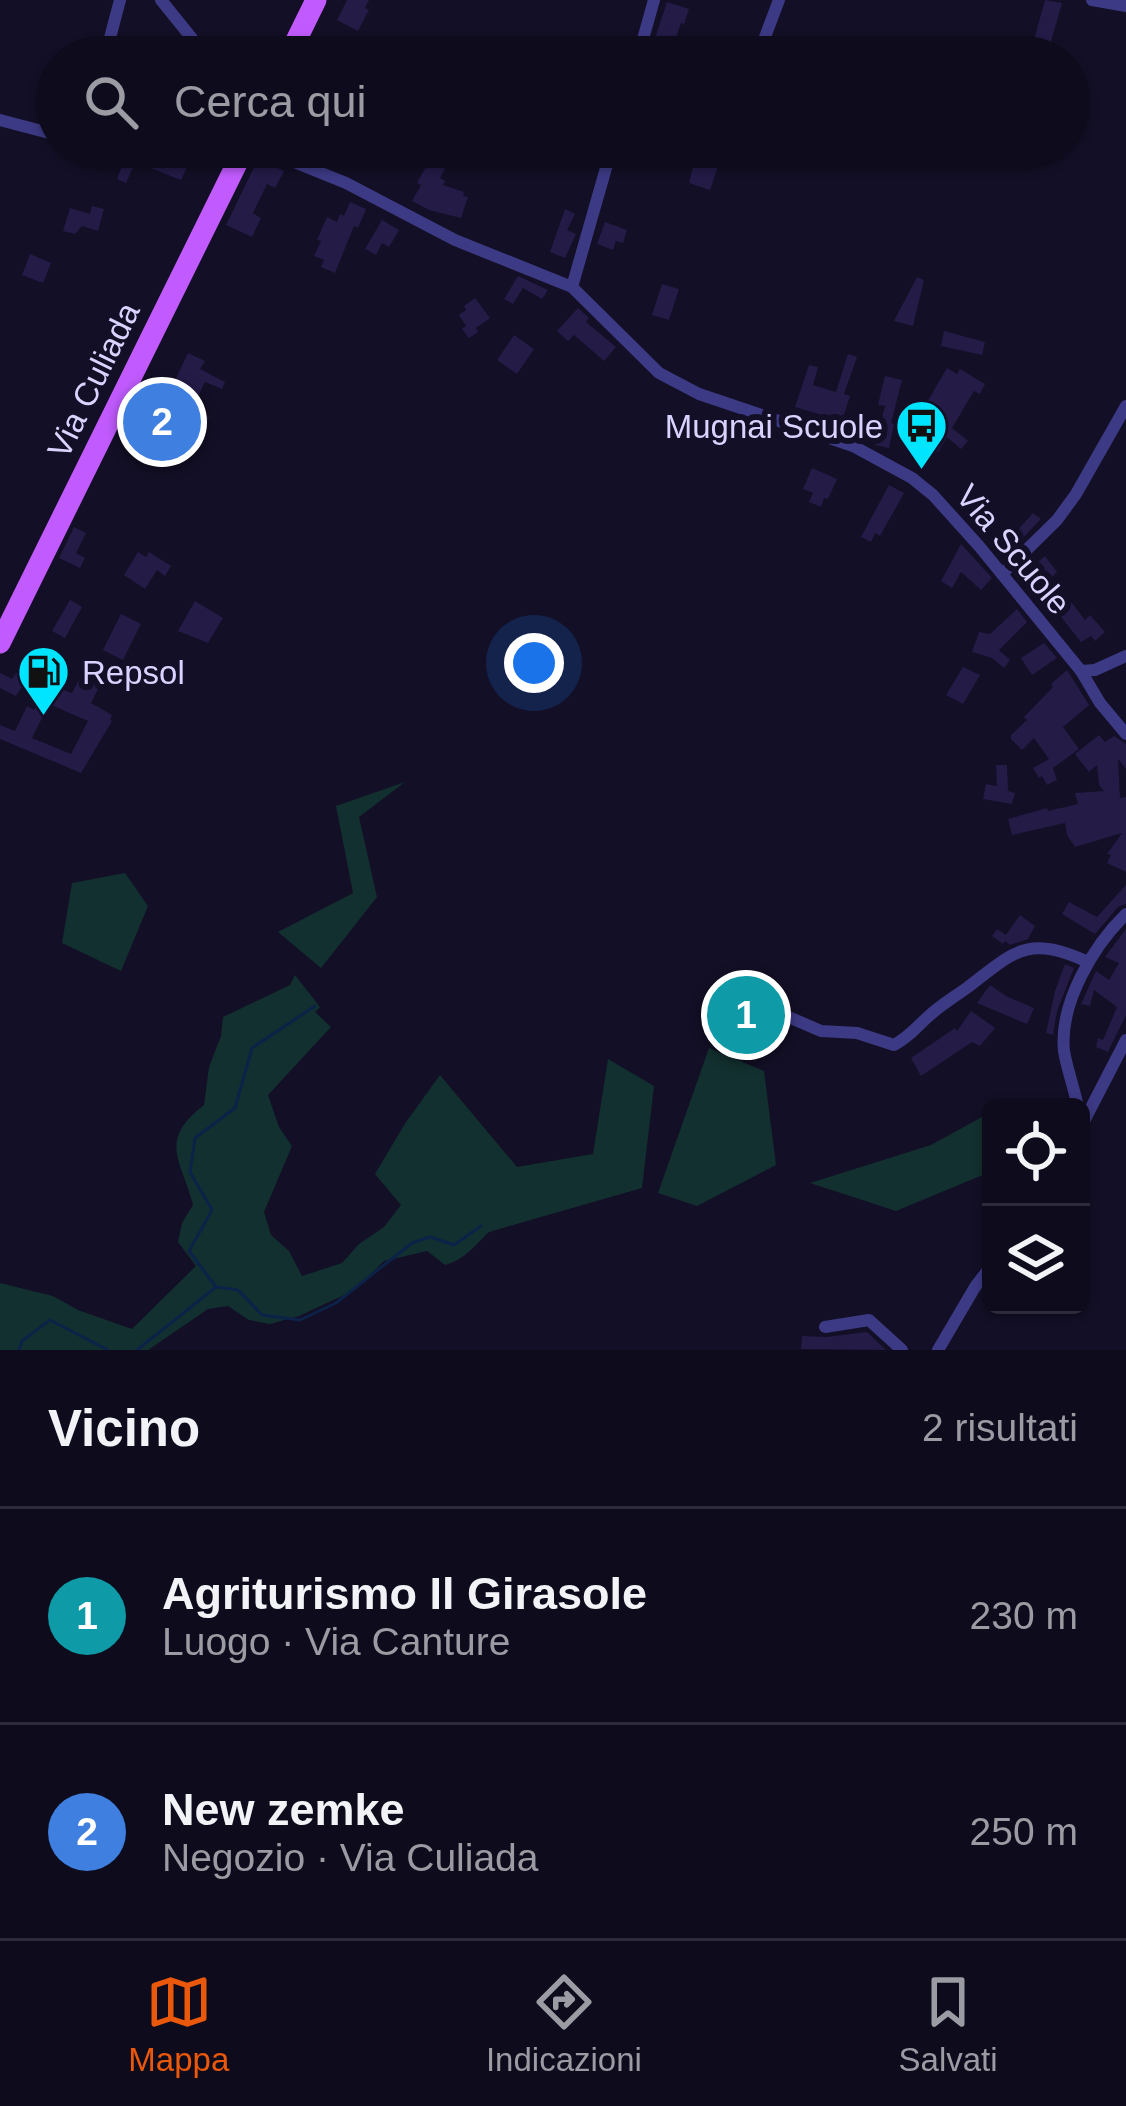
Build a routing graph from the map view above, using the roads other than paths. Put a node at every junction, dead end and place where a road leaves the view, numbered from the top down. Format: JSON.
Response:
{"nodes":[{"id":1,"x":120,"y":0,"type":"edge"},
{"id":2,"x":161,"y":0,"type":"edge"},
{"id":3,"x":316,"y":0,"type":"edge"},
{"id":4,"x":654,"y":0,"type":"edge"},
{"id":5,"x":779,"y":0,"type":"edge"},
{"id":6,"x":1092,"y":0,"type":"edge"},
{"id":7,"x":1126,"y":6,"type":"edge"},
{"id":8,"x":111,"y":36,"type":"edge"},
{"id":9,"x":190,"y":36,"type":"edge"},
{"id":10,"x":298,"y":36,"type":"edge"},
{"id":11,"x":644,"y":36,"type":"edge"},
{"id":12,"x":765,"y":36,"type":"edge"},
{"id":13,"x":0,"y":120,"type":"edge"},
{"id":14,"x":36,"y":129,"type":"edge"},
{"id":15,"x":235,"y":168,"type":"edge"},
{"id":16,"x":309,"y":168,"type":"edge"},
{"id":17,"x":606,"y":168,"type":"edge"},
{"id":18,"x":572,"y":287,"type":"junction"},
{"id":19,"x":1126,"y":406,"type":"edge"},
{"id":20,"x":1002,"y":574,"type":"junction"},
{"id":21,"x":0,"y":643,"type":"edge"},
{"id":22,"x":1126,"y":656,"type":"edge"},
{"id":23,"x":1081,"y":671,"type":"junction"},
{"id":24,"x":1126,"y":734,"type":"edge"},
{"id":25,"x":1126,"y":914,"type":"edge"},
{"id":26,"x":1088,"y":962,"type":"junction"},
{"id":27,"x":770,"y":1009,"type":"dead end"},
{"id":28,"x":1126,"y":1040,"type":"edge"},
{"id":29,"x":1076,"y":1098,"type":"edge"},
{"id":30,"x":1090,"y":1111,"type":"edge"},
{"id":31,"x":982,"y":1277,"type":"edge"},
{"id":32,"x":825,"y":1327,"type":"dead end"},
{"id":33,"x":902,"y":1350,"type":"edge"},
{"id":34,"x":938,"y":1350,"type":"edge"}],
"edges":[{"from":1,"to":8,"type":"street"},
{"from":2,"to":9,"type":"street"},
{"from":3,"to":10,"type":"main road"},
{"from":4,"to":11,"type":"street"},
{"from":5,"to":12,"type":"street"},
{"from":6,"to":7,"type":"street"},
{"from":13,"to":14,"type":"street"},
{"from":15,"to":21,"type":"main road","name":"Via Culiada"},
{"from":16,"to":18,"type":"street","name":"Via Scuole"},
{"from":17,"to":18,"type":"street"},
{"from":18,"to":20,"type":"street","name":"Via Scuole"},
{"from":19,"to":20,"type":"street"},
{"from":20,"to":23,"type":"street","name":"Via Scuole"},
{"from":22,"to":23,"type":"street"},
{"from":23,"to":24,"type":"street","name":"Via Scuole"},
{"from":25,"to":26,"type":"street"},
{"from":26,"to":27,"type":"street"},
{"from":26,"to":29,"type":"street"},
{"from":28,"to":30,"type":"street"},
{"from":31,"to":34,"type":"street"},
{"from":32,"to":33,"type":"street"}]}
